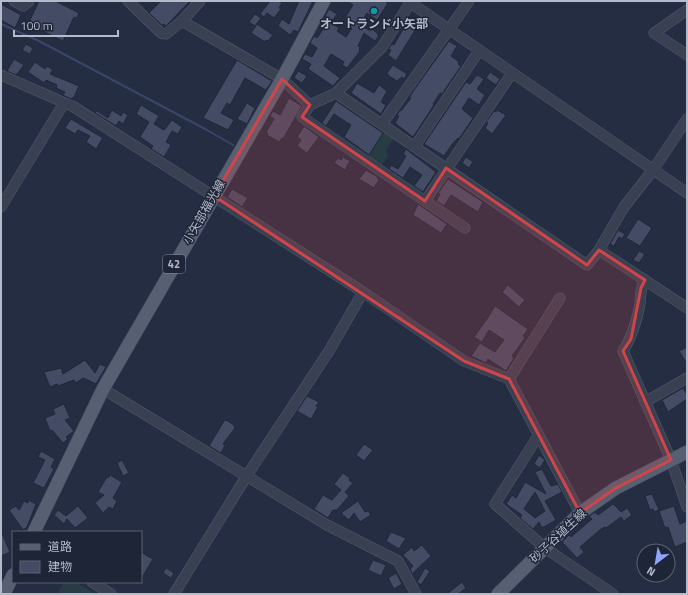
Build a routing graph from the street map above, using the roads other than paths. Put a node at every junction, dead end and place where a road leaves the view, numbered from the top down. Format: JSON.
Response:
{"nodes":[{"id":1,"x":14,"y":1,"type":"edge"},
{"id":2,"x":29,"y":1,"type":"edge"},
{"id":3,"x":128,"y":1,"type":"edge"},
{"id":4,"x":200,"y":1,"type":"edge"},
{"id":5,"x":324,"y":1,"type":"edge"},
{"id":6,"x":469,"y":1,"type":"edge"},
{"id":7,"x":409,"y":2,"type":"edge"},
{"id":8,"x":687,"y":10,"type":"edge"},
{"id":9,"x":182,"y":21,"type":"junction"},
{"id":10,"x":448,"y":29,"type":"junction"},
{"id":11,"x":479,"y":51,"type":"junction"},
{"id":12,"x":687,"y":55,"type":"edge"},
{"id":13,"x":512,"y":73,"type":"junction"},
{"id":14,"x":1,"y":76,"type":"edge"},
{"id":15,"x":282,"y":78,"type":"junction"},
{"id":16,"x":336,"y":93,"type":"junction"},
{"id":17,"x":64,"y":103,"type":"junction"},
{"id":18,"x":310,"y":105,"type":"junction"},
{"id":19,"x":687,"y":119,"type":"edge"},
{"id":20,"x":382,"y":124,"type":"junction"},
{"id":21,"x":415,"y":146,"type":"junction"},
{"id":22,"x":446,"y":168,"type":"junction"},
{"id":23,"x":653,"y":170,"type":"junction"},
{"id":24,"x":687,"y":193,"type":"edge"},
{"id":25,"x":214,"y":196,"type":"junction"},
{"id":26,"x":426,"y":201,"type":"junction"},
{"id":27,"x":1,"y":207,"type":"edge"},
{"id":28,"x":465,"y":228,"type":"dead end"},
{"id":29,"x":598,"y":250,"type":"junction"},
{"id":30,"x":645,"y":280,"type":"junction"},
{"id":31,"x":362,"y":292,"type":"junction"},
{"id":32,"x":560,"y":298,"type":"dead end"},
{"id":33,"x":687,"y":308,"type":"edge"},
{"id":34,"x":687,"y":378,"type":"edge"},
{"id":35,"x":509,"y":379,"type":"junction"},
{"id":36,"x":103,"y":389,"type":"junction"},
{"id":37,"x":645,"y":402,"type":"junction"},
{"id":38,"x":538,"y":436,"type":"junction"},
{"id":39,"x":687,"y":452,"type":"edge"},
{"id":40,"x":671,"y":460,"type":"junction"},
{"id":41,"x":246,"y":477,"type":"junction"},
{"id":42,"x":687,"y":507,"type":"edge"},
{"id":43,"x":580,"y":513,"type":"junction"},
{"id":44,"x":34,"y":531,"type":"edge"},
{"id":45,"x":545,"y":548,"type":"junction"},
{"id":46,"x":12,"y":577,"type":"edge"},
{"id":47,"x":94,"y":583,"type":"edge"},
{"id":48,"x":4,"y":594,"type":"edge"},
{"id":49,"x":111,"y":594,"type":"edge"},
{"id":50,"x":174,"y":594,"type":"edge"},
{"id":51,"x":416,"y":594,"type":"edge"},
{"id":52,"x":498,"y":594,"type":"edge"},
{"id":53,"x":613,"y":594,"type":"edge"}],
"edges":[{"from":1,"to":2,"type":"street"},
{"from":3,"to":9,"type":"street"},
{"from":4,"to":9,"type":"street"},
{"from":5,"to":15,"type":"main road","name":"小矢部福光線","number":"42"},
{"from":6,"to":10,"type":"street"},
{"from":7,"to":10,"type":"street"},
{"from":7,"to":16,"type":"street"},
{"from":8,"to":12,"type":"street"},
{"from":9,"to":15,"type":"street"},
{"from":10,"to":11,"type":"street"},
{"from":10,"to":20,"type":"street"},
{"from":11,"to":13,"type":"street"},
{"from":11,"to":21,"type":"street"},
{"from":13,"to":22,"type":"street"},
{"from":13,"to":23,"type":"street"},
{"from":14,"to":17,"type":"street"},
{"from":15,"to":18,"type":"street"},
{"from":15,"to":25,"type":"main road","name":"小矢部福光線","number":"42"},
{"from":16,"to":18,"type":"street"},
{"from":16,"to":20,"type":"street"},
{"from":17,"to":25,"type":"street"},
{"from":17,"to":27,"type":"street"},
{"from":18,"to":26,"type":"street"},
{"from":19,"to":23,"type":"street"},
{"from":20,"to":21,"type":"street"},
{"from":21,"to":22,"type":"street"},
{"from":22,"to":26,"type":"street"},
{"from":22,"to":29,"type":"street"},
{"from":23,"to":24,"type":"street"},
{"from":23,"to":29,"type":"street"},
{"from":25,"to":31,"type":"street"},
{"from":25,"to":36,"type":"main road","name":"小矢部福光線","number":"42"},
{"from":26,"to":28,"type":"street"},
{"from":29,"to":30,"type":"street"},
{"from":30,"to":33,"type":"street"},
{"from":30,"to":37,"type":"street"},
{"from":31,"to":35,"type":"street"},
{"from":31,"to":41,"type":"street"},
{"from":32,"to":35,"type":"street"},
{"from":34,"to":37,"type":"street"},
{"from":35,"to":38,"type":"street"},
{"from":36,"to":41,"type":"street"},
{"from":36,"to":44,"type":"main road","name":"小矢部福光線","number":"42"},
{"from":37,"to":40,"type":"street"},
{"from":38,"to":43,"type":"street"},
{"from":38,"to":45,"type":"street"},
{"from":39,"to":40,"type":"main road","name":"砂子谷埴生線"},
{"from":40,"to":42,"type":"street"},
{"from":40,"to":43,"type":"main road","name":"砂子谷埴生線"},
{"from":41,"to":50,"type":"street"},
{"from":41,"to":51,"type":"street"},
{"from":43,"to":45,"type":"main road","name":"砂子谷埴生線"},
{"from":45,"to":52,"type":"main road","name":"砂子谷埴生線"},
{"from":45,"to":53,"type":"street"},
{"from":46,"to":48,"type":"main road"},
{"from":47,"to":49,"type":"street"}]}
